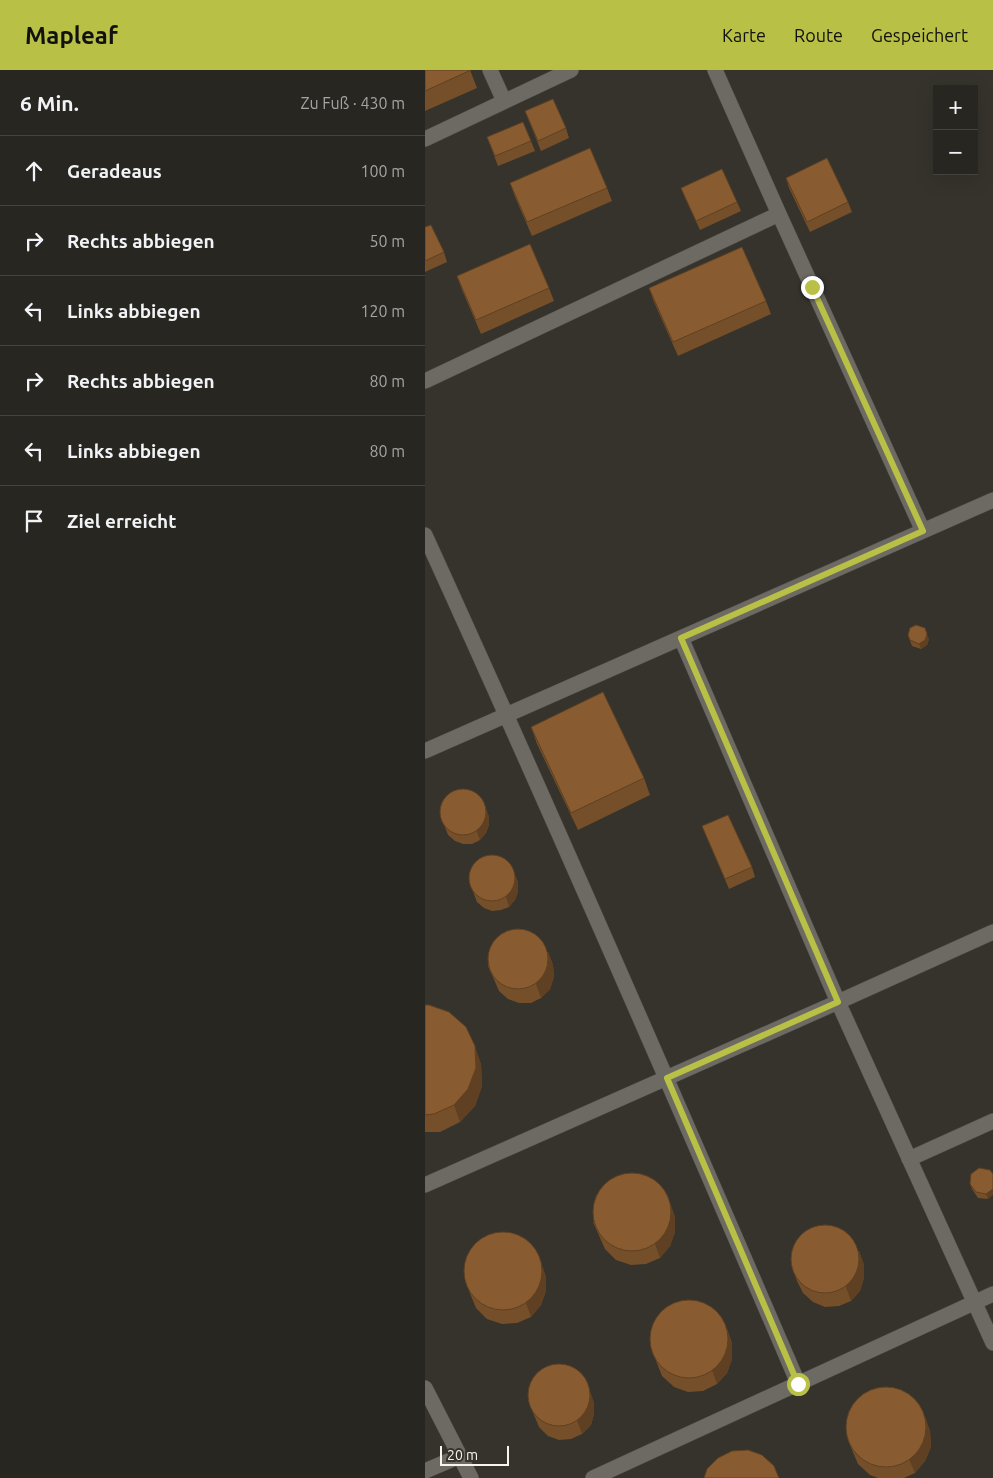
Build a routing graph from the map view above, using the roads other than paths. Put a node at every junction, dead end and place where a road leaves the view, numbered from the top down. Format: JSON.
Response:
{"nodes":[{"id":1,"x":490,"y":70,"type":"edge"},
{"id":2,"x":571,"y":70,"type":"edge"},
{"id":3,"x":715,"y":70,"type":"edge"},
{"id":4,"x":504,"y":102,"type":"junction"},
{"id":5,"x":425,"y":139,"type":"edge"},
{"id":6,"x":779,"y":214,"type":"junction"},
{"id":7,"x":425,"y":381,"type":"edge"},
{"id":8,"x":993,"y":500,"type":"edge"},
{"id":9,"x":923,"y":531,"type":"junction"},
{"id":10,"x":425,"y":534,"type":"edge"},
{"id":11,"x":681,"y":638,"type":"junction"},
{"id":12,"x":507,"y":714,"type":"junction"},
{"id":13,"x":425,"y":751,"type":"edge"},
{"id":14,"x":993,"y":932,"type":"edge"},
{"id":15,"x":838,"y":1002,"type":"junction"},
{"id":16,"x":667,"y":1078,"type":"junction"},
{"id":17,"x":993,"y":1120,"type":"edge"},
{"id":18,"x":909,"y":1158,"type":"junction"},
{"id":19,"x":425,"y":1185,"type":"edge"},
{"id":20,"x":993,"y":1294,"type":"edge"},
{"id":21,"x":975,"y":1302,"type":"junction"},
{"id":22,"x":993,"y":1342,"type":"edge"},
{"id":23,"x":798,"y":1384,"type":"junction"},
{"id":24,"x":425,"y":1388,"type":"edge"},
{"id":25,"x":460,"y":1456,"type":"junction"},
{"id":26,"x":425,"y":1471,"type":"edge"},
{"id":27,"x":471,"y":1478,"type":"edge"},
{"id":28,"x":593,"y":1478,"type":"edge"}],
"edges":[{"from":1,"to":4,"type":"lane"},
{"from":2,"to":4,"type":"lane"},
{"from":3,"to":6,"type":"lane"},
{"from":4,"to":5,"type":"lane"},
{"from":6,"to":7,"type":"lane"},
{"from":6,"to":9,"type":"lane"},
{"from":8,"to":9,"type":"lane"},
{"from":9,"to":11,"type":"lane"},
{"from":10,"to":12,"type":"lane"},
{"from":11,"to":12,"type":"lane"},
{"from":11,"to":15,"type":"lane"},
{"from":12,"to":13,"type":"lane"},
{"from":12,"to":16,"type":"lane"},
{"from":14,"to":15,"type":"lane"},
{"from":15,"to":16,"type":"lane"},
{"from":15,"to":18,"type":"lane"},
{"from":16,"to":19,"type":"lane"},
{"from":16,"to":23,"type":"lane"},
{"from":17,"to":18,"type":"lane"},
{"from":18,"to":21,"type":"lane"},
{"from":20,"to":21,"type":"lane"},
{"from":21,"to":22,"type":"lane"},
{"from":21,"to":23,"type":"lane"},
{"from":23,"to":28,"type":"lane"},
{"from":24,"to":25,"type":"lane"},
{"from":25,"to":26,"type":"lane"},
{"from":25,"to":27,"type":"lane"}]}
